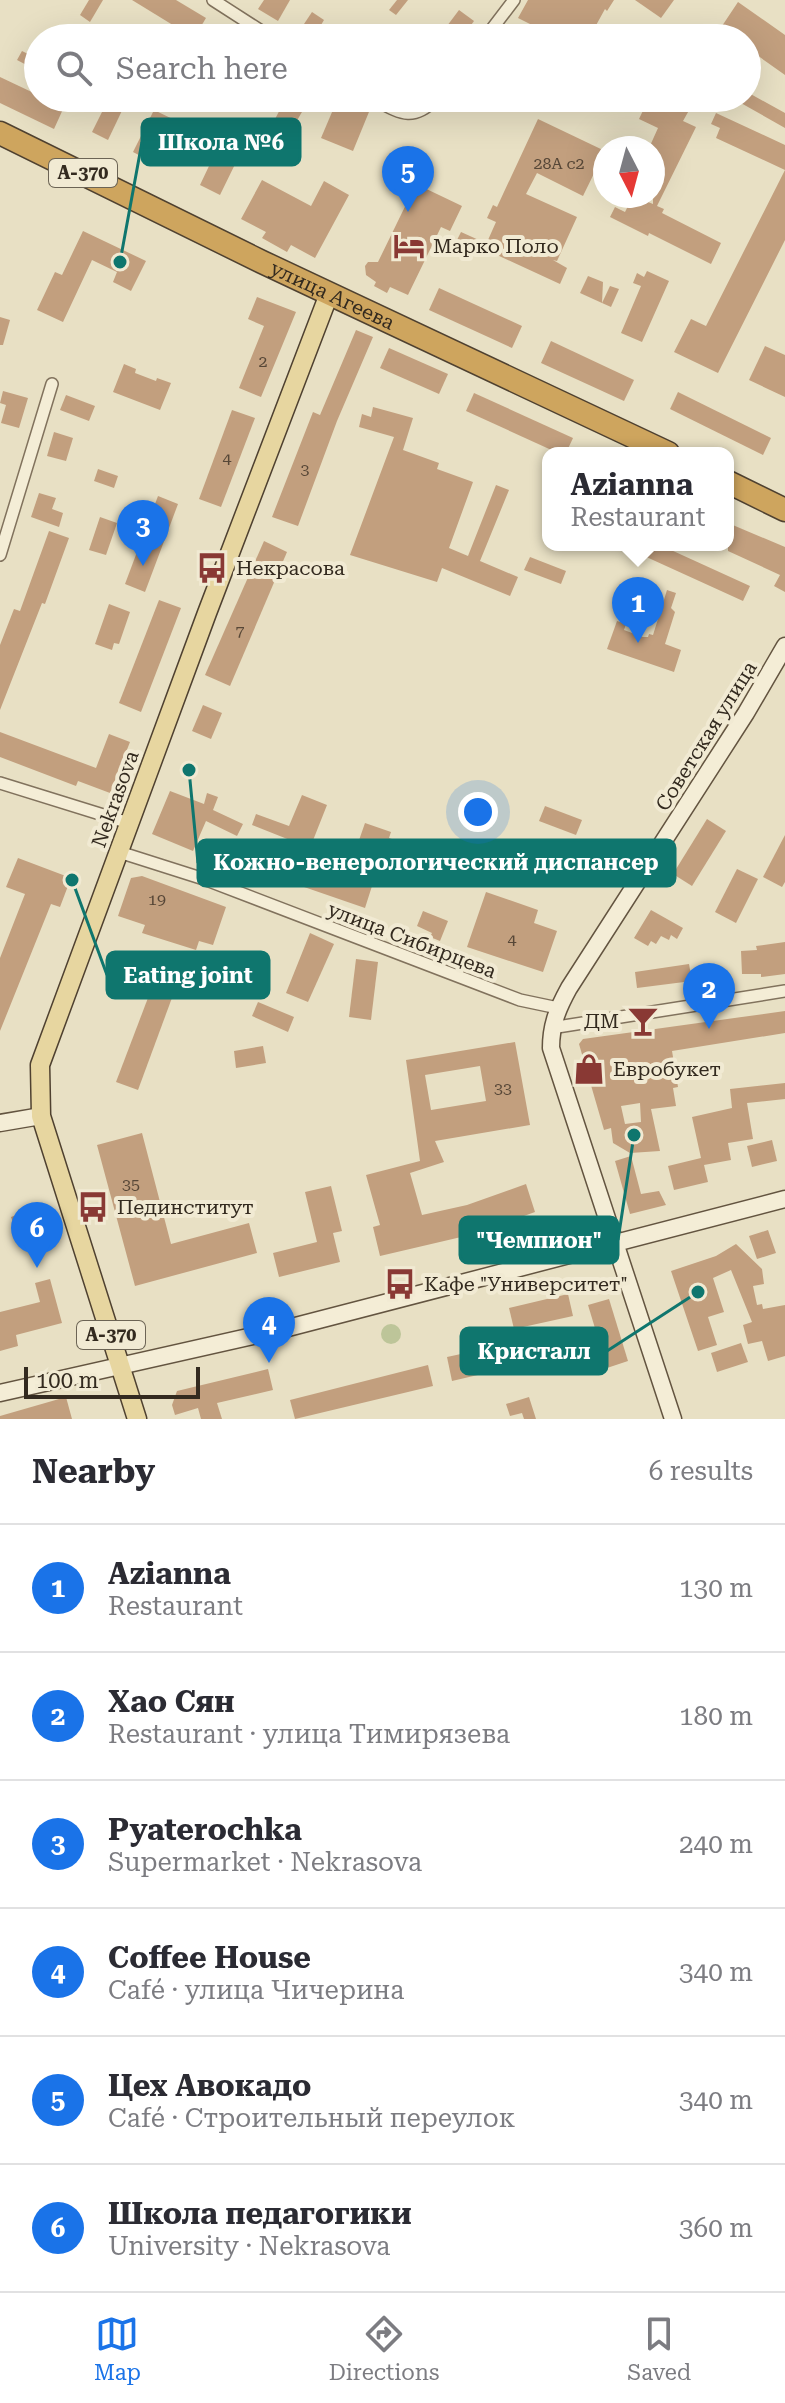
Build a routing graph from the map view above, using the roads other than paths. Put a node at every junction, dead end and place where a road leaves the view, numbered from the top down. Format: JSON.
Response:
{"nodes":[{"id":1,"x":213,"y":0,"type":"edge"},
{"id":2,"x":514,"y":0,"type":"edge"},
{"id":3,"x":250,"y":24,"type":"edge"},
{"id":4,"x":496,"y":24,"type":"edge"},
{"id":5,"x":400,"y":112,"type":"edge"},
{"id":6,"x":419,"y":112,"type":"edge"},
{"id":7,"x":0,"y":133,"type":"edge"},
{"id":8,"x":329,"y":294,"type":"junction"},
{"id":9,"x":52,"y":384,"type":"dead end"},
{"id":10,"x":655,"y":447,"type":"edge"},
{"id":11,"x":734,"y":485,"type":"edge"},
{"id":12,"x":785,"y":510,"type":"edge"},
{"id":13,"x":0,"y":555,"type":"edge"},
{"id":14,"x":785,"y":646,"type":"edge"},
{"id":15,"x":0,"y":783,"type":"edge"},
{"id":16,"x":129,"y":823,"type":"junction"},
{"id":17,"x":119,"y":852,"type":"junction"},
{"id":18,"x":785,"y":991,"type":"edge"},
{"id":19,"x":558,"y":1008,"type":"junction"},
{"id":20,"x":551,"y":1028,"type":"junction"},
{"id":21,"x":41,"y":1116,"type":"junction"},
{"id":22,"x":0,"y":1123,"type":"edge"},
{"id":23,"x":785,"y":1199,"type":"edge"},
{"id":24,"x":615,"y":1244,"type":"junction"},
{"id":25,"x":121,"y":1365,"type":"junction"},
{"id":26,"x":0,"y":1393,"type":"edge"},
{"id":27,"x":137,"y":1419,"type":"edge"},
{"id":28,"x":673,"y":1419,"type":"edge"}],
"edges":[{"from":1,"to":3,"type":"street"},
{"from":2,"to":4,"type":"street"},
{"from":5,"to":6,"type":"street"},
{"from":7,"to":8,"type":"highway","name":"улица Агеева","number":"А-370"},
{"from":8,"to":10,"type":"highway","name":"улица Агеева"},
{"from":8,"to":16,"type":"main road","name":"Nekrasova","number":"А-370"},
{"from":9,"to":13,"type":"street"},
{"from":11,"to":12,"type":"highway"},
{"from":14,"to":19,"type":"main road","name":"Советская улица"},
{"from":15,"to":16,"type":"street"},
{"from":16,"to":17,"type":"main road","name":"Nekrasova","number":"А-370"},
{"from":17,"to":19,"type":"street","name":"улица Сибирцева"},
{"from":17,"to":21,"type":"main road","name":"Nekrasova","number":"А-370"},
{"from":18,"to":20,"type":"street"},
{"from":19,"to":20,"type":"main road","name":"Советская улица"},
{"from":20,"to":24,"type":"main road","name":"Советская улица"},
{"from":21,"to":22,"type":"main road"},
{"from":21,"to":25,"type":"main road","name":"Nekrasova","number":"А-370"},
{"from":23,"to":24,"type":"main road"},
{"from":24,"to":25,"type":"main road"},
{"from":24,"to":28,"type":"main road","name":"Советская улица"},
{"from":25,"to":26,"type":"main road"},
{"from":25,"to":27,"type":"main road","name":"Nekrasova","number":"А-370"}]}
